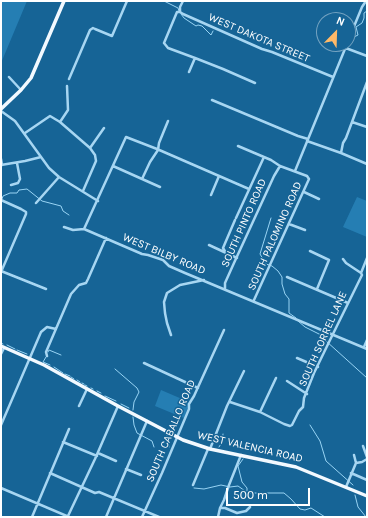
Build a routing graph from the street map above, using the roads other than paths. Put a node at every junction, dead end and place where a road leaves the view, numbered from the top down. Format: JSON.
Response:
{"nodes":[{"id":1,"x":64,"y":1,"type":"edge"},
{"id":2,"x":127,"y":1,"type":"edge"},
{"id":3,"x":183,"y":1,"type":"edge"},
{"id":4,"x":366,"y":1,"type":"edge"},
{"id":5,"x":180,"y":12,"type":"junction"},
{"id":6,"x":356,"y":22,"type":"edge"},
{"id":7,"x":343,"y":52,"type":"edge"},
{"id":8,"x":356,"y":52,"type":"edge"},
{"id":9,"x":367,"y":56,"type":"edge"},
{"id":10,"x":195,"y":58,"type":"junction"},
{"id":11,"x":189,"y":72,"type":"dead end"},
{"id":12,"x":9,"y":77,"type":"dead end"},
{"id":13,"x":333,"y":77,"type":"junction"},
{"id":14,"x":69,"y":79,"type":"dead end"},
{"id":15,"x":367,"y":82,"type":"edge"},
{"id":16,"x":255,"y":83,"type":"dead end"},
{"id":17,"x":67,"y":86,"type":"dead end"},
{"id":18,"x":21,"y":90,"type":"junction"},
{"id":19,"x":212,"y":100,"type":"dead end"},
{"id":20,"x":1,"y":110,"type":"edge"},
{"id":21,"x":168,"y":121,"type":"dead end"},
{"id":22,"x":60,"y":122,"type":"junction"},
{"id":23,"x":352,"y":122,"type":"junction"},
{"id":24,"x":367,"y":127,"type":"edge"},
{"id":25,"x":104,"y":128,"type":"dead end"},
{"id":26,"x":25,"y":133,"type":"junction"},
{"id":27,"x":308,"y":140,"type":"junction"},
{"id":28,"x":238,"y":146,"type":"dead end"},
{"id":29,"x":90,"y":148,"type":"junction"},
{"id":30,"x":158,"y":150,"type":"junction"},
{"id":31,"x":341,"y":153,"type":"junction"},
{"id":32,"x":41,"y":157,"type":"junction"},
{"id":33,"x":264,"y":157,"type":"junction"},
{"id":34,"x":1,"y":159,"type":"edge"},
{"id":35,"x":17,"y":163,"type":"junction"},
{"id":36,"x":367,"y":164,"type":"edge"},
{"id":37,"x":2,"y":165,"type":"edge"},
{"id":38,"x":113,"y":166,"type":"junction"},
{"id":39,"x":280,"y":166,"type":"junction"},
{"id":40,"x":295,"y":171,"type":"junction"},
{"id":41,"x":219,"y":176,"type":"junction"},
{"id":42,"x":58,"y":177,"type":"junction"},
{"id":43,"x":142,"y":180,"type":"junction"},
{"id":44,"x":11,"y":186,"type":"dead end"},
{"id":45,"x":160,"y":187,"type":"dead end"},
{"id":46,"x":249,"y":189,"type":"junction"},
{"id":47,"x":83,"y":191,"type":"junction"},
{"id":48,"x":304,"y":192,"type":"junction"},
{"id":49,"x":211,"y":195,"type":"dead end"},
{"id":50,"x":319,"y":199,"type":"dead end"},
{"id":51,"x":1,"y":200,"type":"edge"},
{"id":52,"x":98,"y":201,"type":"junction"},
{"id":53,"x":36,"y":203,"type":"dead end"},
{"id":54,"x":289,"y":224,"type":"junction"},
{"id":55,"x":64,"y":227,"type":"dead end"},
{"id":56,"x":84,"y":229,"type":"junction"},
{"id":57,"x":305,"y":230,"type":"dead end"},
{"id":58,"x":106,"y":238,"type":"junction"},
{"id":59,"x":209,"y":246,"type":"dead end"},
{"id":60,"x":310,"y":251,"type":"dead end"},
{"id":61,"x":226,"y":253,"type":"junction"},
{"id":62,"x":236,"y":258,"type":"junction"},
{"id":63,"x":367,"y":258,"type":"edge"},
{"id":64,"x":342,"y":260,"type":"dead end"},
{"id":65,"x":1,"y":271,"type":"edge"},
{"id":66,"x":361,"y":273,"type":"junction"},
{"id":67,"x":287,"y":277,"type":"dead end"},
{"id":68,"x":205,"y":280,"type":"junction"},
{"id":69,"x":46,"y":289,"type":"dead end"},
{"id":70,"x":225,"y":289,"type":"junction"},
{"id":71,"x":317,"y":289,"type":"junction"},
{"id":72,"x":254,"y":301,"type":"junction"},
{"id":73,"x":348,"y":303,"type":"junction"},
{"id":74,"x":56,"y":329,"type":"junction"},
{"id":75,"x":224,"y":330,"type":"dead end"},
{"id":76,"x":333,"y":334,"type":"junction"},
{"id":77,"x":171,"y":335,"type":"dead end"},
{"id":78,"x":367,"y":340,"type":"edge"},
{"id":79,"x":4,"y":348,"type":"edge"},
{"id":80,"x":365,"y":348,"type":"edge"},
{"id":81,"x":1,"y":354,"type":"edge"},
{"id":82,"x":46,"y":356,"type":"dead end"},
{"id":83,"x":29,"y":358,"type":"junction"},
{"id":84,"x":297,"y":358,"type":"dead end"},
{"id":85,"x":144,"y":363,"type":"dead end"},
{"id":86,"x":318,"y":367,"type":"junction"},
{"id":87,"x":244,"y":371,"type":"dead end"},
{"id":88,"x":276,"y":378,"type":"dead end"},
{"id":89,"x":287,"y":380,"type":"dead end"},
{"id":90,"x":198,"y":388,"type":"junction"},
{"id":91,"x":87,"y":389,"type":"junction"},
{"id":92,"x":307,"y":394,"type":"junction"},
{"id":93,"x":230,"y":402,"type":"junction"},
{"id":94,"x":79,"y":406,"type":"dead end"},
{"id":95,"x":118,"y":406,"type":"junction"},
{"id":96,"x":260,"y":412,"type":"junction"},
{"id":97,"x":146,"y":421,"type":"junction"},
{"id":98,"x":1,"y":425,"type":"edge"},
{"id":99,"x":69,"y":429,"type":"dead end"},
{"id":100,"x":177,"y":436,"type":"junction"},
{"id":101,"x":63,"y":442,"type":"junction"},
{"id":102,"x":363,"y":446,"type":"dead end"},
{"id":103,"x":209,"y":448,"type":"junction"},
{"id":104,"x":97,"y":454,"type":"junction"},
{"id":105,"x":354,"y":455,"type":"dead end"},
{"id":106,"x":241,"y":456,"type":"junction"},
{"id":107,"x":367,"y":458,"type":"edge"},
{"id":108,"x":116,"y":461,"type":"dead end"},
{"id":109,"x":356,"y":463,"type":"junction"},
{"id":110,"x":126,"y":469,"type":"junction"},
{"id":111,"x":50,"y":473,"type":"junction"},
{"id":112,"x":351,"y":474,"type":"junction"},
{"id":113,"x":141,"y":475,"type":"dead end"},
{"id":114,"x":367,"y":480,"type":"edge"},
{"id":115,"x":193,"y":485,"type":"dead end"},
{"id":116,"x":82,"y":487,"type":"junction"},
{"id":117,"x":346,"y":487,"type":"junction"},
{"id":118,"x":1,"y":488,"type":"edge"},
{"id":119,"x":367,"y":494,"type":"edge"},
{"id":120,"x":114,"y":498,"type":"junction"},
{"id":121,"x":37,"y":504,"type":"junction"},
{"id":122,"x":250,"y":507,"type":"dead end"},
{"id":123,"x":220,"y":508,"type":"junction"},
{"id":124,"x":145,"y":511,"type":"junction"},
{"id":125,"x":32,"y":517,"type":"edge"},
{"id":126,"x":69,"y":517,"type":"edge"},
{"id":127,"x":106,"y":517,"type":"edge"},
{"id":128,"x":142,"y":517,"type":"edge"},
{"id":129,"x":159,"y":517,"type":"edge"},
{"id":130,"x":218,"y":517,"type":"edge"}],
"edges":[{"from":1,"to":18,"type":"main road"},
{"from":2,"to":14,"type":"street"},
{"from":3,"to":5,"type":"street"},
{"from":4,"to":6,"type":"street"},
{"from":5,"to":10,"type":"street"},
{"from":5,"to":13,"type":"street","name":"WEST DAKOTA STREET"},
{"from":7,"to":13,"type":"street"},
{"from":8,"to":9,"type":"street"},
{"from":10,"to":11,"type":"street"},
{"from":10,"to":16,"type":"street"},
{"from":12,"to":18,"type":"street"},
{"from":13,"to":27,"type":"street"},
{"from":15,"to":23,"type":"street"},
{"from":17,"to":22,"type":"street"},
{"from":18,"to":20,"type":"main road"},
{"from":19,"to":27,"type":"street"},
{"from":20,"to":26,"type":"street"},
{"from":21,"to":30,"type":"street"},
{"from":22,"to":26,"type":"street"},
{"from":22,"to":29,"type":"street"},
{"from":23,"to":24,"type":"street"},
{"from":23,"to":31,"type":"street"},
{"from":25,"to":29,"type":"street"},
{"from":26,"to":32,"type":"street"},
{"from":27,"to":31,"type":"street"},
{"from":27,"to":40,"type":"street"},
{"from":28,"to":33,"type":"street"},
{"from":29,"to":47,"type":"street"},
{"from":30,"to":38,"type":"street"},
{"from":30,"to":41,"type":"street"},
{"from":30,"to":43,"type":"street"},
{"from":31,"to":36,"type":"street"},
{"from":32,"to":35,"type":"street"},
{"from":32,"to":42,"type":"street"},
{"from":33,"to":39,"type":"street"},
{"from":33,"to":46,"type":"street"},
{"from":34,"to":37,"type":"street"},
{"from":35,"to":37,"type":"street"},
{"from":35,"to":44,"type":"street"},
{"from":38,"to":43,"type":"street"},
{"from":38,"to":52,"type":"street"},
{"from":39,"to":40,"type":"street"},
{"from":39,"to":62,"type":"street","name":"SOUTH PINTO ROAD"},
{"from":40,"to":48,"type":"street","name":"SOUTH PALOMINO ROAD"},
{"from":41,"to":46,"type":"street"},
{"from":41,"to":49,"type":"street"},
{"from":42,"to":47,"type":"street"},
{"from":42,"to":53,"type":"street"},
{"from":43,"to":45,"type":"street"},
{"from":46,"to":61,"type":"street"},
{"from":47,"to":52,"type":"street"},
{"from":48,"to":50,"type":"street"},
{"from":48,"to":54,"type":"street","name":"SOUTH PALOMINO ROAD"},
{"from":51,"to":65,"type":"street"},
{"from":52,"to":56,"type":"street"},
{"from":54,"to":57,"type":"street"},
{"from":54,"to":72,"type":"street","name":"SOUTH PALOMINO ROAD"},
{"from":55,"to":56,"type":"street","name":"WEST BILBY ROAD"},
{"from":56,"to":58,"type":"street","name":"WEST BILBY ROAD"},
{"from":58,"to":68,"type":"street","name":"WEST BILBY ROAD"},
{"from":58,"to":74,"type":"street"},
{"from":59,"to":61,"type":"street"},
{"from":60,"to":71,"type":"street"},
{"from":61,"to":62,"type":"street"},
{"from":62,"to":70,"type":"street","name":"SOUTH PINTO ROAD"},
{"from":63,"to":66,"type":"street","name":"SOUTH SORREL LANE"},
{"from":64,"to":66,"type":"street"},
{"from":65,"to":69,"type":"street"},
{"from":66,"to":73,"type":"street","name":"SOUTH SORREL LANE"},
{"from":67,"to":71,"type":"street"},
{"from":68,"to":70,"type":"street","name":"WEST BILBY ROAD"},
{"from":68,"to":77,"type":"street"},
{"from":70,"to":72,"type":"street","name":"WEST BILBY ROAD"},
{"from":71,"to":73,"type":"street"},
{"from":72,"to":76,"type":"street","name":"WEST BILBY ROAD"},
{"from":73,"to":76,"type":"street","name":"SOUTH SORREL LANE"},
{"from":74,"to":82,"type":"street"},
{"from":74,"to":83,"type":"street"},
{"from":75,"to":90,"type":"street","name":"SOUTH CABALLO ROAD"},
{"from":76,"to":80,"type":"street","name":"WEST BILBY ROAD"},
{"from":76,"to":86,"type":"street","name":"SOUTH SORREL LANE"},
{"from":78,"to":80,"type":"street"},
{"from":79,"to":81,"type":"street"},
{"from":79,"to":83,"type":"main road","name":"WEST VALENCIA ROAD"},
{"from":83,"to":91,"type":"main road","name":"WEST VALENCIA ROAD"},
{"from":83,"to":98,"type":"street"},
{"from":84,"to":86,"type":"street"},
{"from":85,"to":90,"type":"street"},
{"from":86,"to":92,"type":"street","name":"SOUTH SORREL LANE"},
{"from":87,"to":93,"type":"street"},
{"from":88,"to":96,"type":"street"},
{"from":89,"to":92,"type":"street"},
{"from":90,"to":100,"type":"street","name":"SOUTH CABALLO ROAD"},
{"from":91,"to":94,"type":"street"},
{"from":91,"to":95,"type":"main road","name":"WEST VALENCIA ROAD"},
{"from":92,"to":96,"type":"street","name":"SOUTH SORREL LANE"},
{"from":93,"to":96,"type":"street"},
{"from":93,"to":103,"type":"street"},
{"from":95,"to":97,"type":"main road","name":"WEST VALENCIA ROAD"},
{"from":95,"to":104,"type":"street"},
{"from":97,"to":100,"type":"main road","name":"WEST VALENCIA ROAD"},
{"from":97,"to":110,"type":"street"},
{"from":99,"to":101,"type":"street"},
{"from":100,"to":103,"type":"main road","name":"WEST VALENCIA ROAD"},
{"from":100,"to":124,"type":"street","name":"SOUTH CABALLO ROAD"},
{"from":101,"to":104,"type":"street"},
{"from":101,"to":111,"type":"street"},
{"from":102,"to":107,"type":"street"},
{"from":103,"to":106,"type":"main road","name":"WEST VALENCIA ROAD"},
{"from":103,"to":115,"type":"street"},
{"from":104,"to":108,"type":"street"},
{"from":104,"to":116,"type":"street"},
{"from":105,"to":109,"type":"street"},
{"from":106,"to":117,"type":"main road","name":"WEST VALENCIA ROAD"},
{"from":106,"to":123,"type":"street"},
{"from":107,"to":109,"type":"street"},
{"from":109,"to":112,"type":"street"},
{"from":110,"to":113,"type":"street"},
{"from":110,"to":120,"type":"street"},
{"from":111,"to":116,"type":"street"},
{"from":111,"to":121,"type":"street"},
{"from":112,"to":114,"type":"street"},
{"from":112,"to":117,"type":"street"},
{"from":116,"to":120,"type":"street"},
{"from":116,"to":126,"type":"street"},
{"from":117,"to":119,"type":"main road","name":"WEST VALENCIA ROAD"},
{"from":118,"to":121,"type":"street"},
{"from":120,"to":124,"type":"street"},
{"from":120,"to":127,"type":"street"},
{"from":121,"to":125,"type":"street"},
{"from":121,"to":126,"type":"street"},
{"from":122,"to":123,"type":"street"},
{"from":123,"to":130,"type":"street"},
{"from":124,"to":128,"type":"street","name":"SOUTH CABALLO ROAD"},
{"from":124,"to":129,"type":"street"}]}
